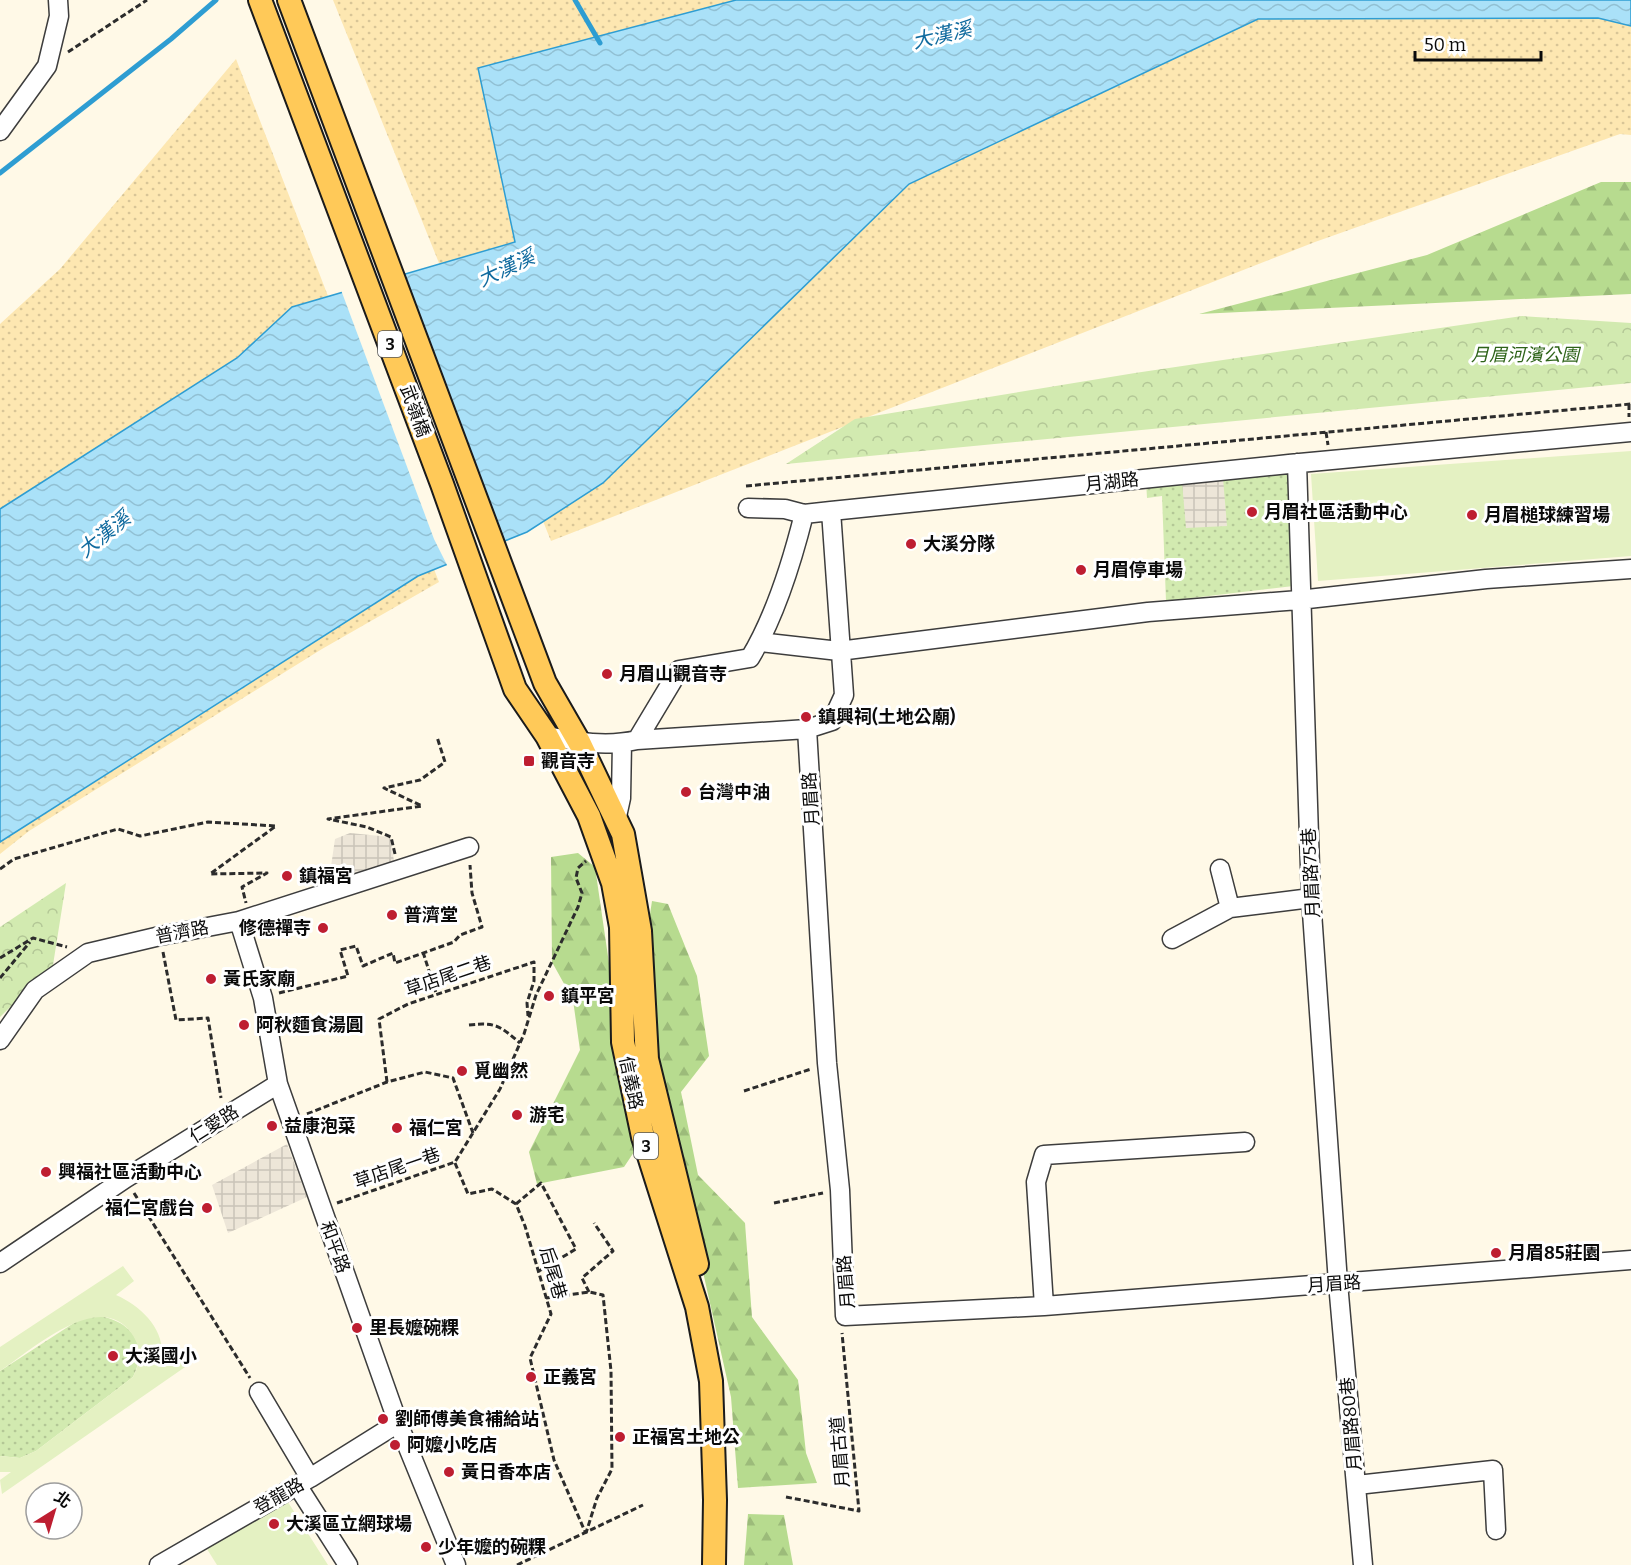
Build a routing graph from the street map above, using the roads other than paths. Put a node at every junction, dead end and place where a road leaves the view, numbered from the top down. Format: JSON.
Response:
{"nodes":[{"id":1,"x":58,"y":0,"type":"edge"},
{"id":2,"x":260,"y":0,"type":"edge"},
{"id":3,"x":289,"y":0,"type":"edge"},
{"id":4,"x":0,"y":131,"type":"edge"},
{"id":5,"x":1631,"y":432,"type":"edge"},
{"id":6,"x":1297,"y":463,"type":"junction"},
{"id":7,"x":748,"y":508,"type":"dead end"},
{"id":8,"x":831,"y":511,"type":"junction"},
{"id":9,"x":804,"y":514,"type":"junction"},
{"id":10,"x":1631,"y":569,"type":"edge"},
{"id":11,"x":1299,"y":600,"type":"junction"},
{"id":12,"x":760,"y":642,"type":"junction"},
{"id":13,"x":839,"y":651,"type":"junction"},
{"id":14,"x":545,"y":683,"type":"joint"},
{"id":15,"x":515,"y":689,"type":"joint"},
{"id":16,"x":807,"y":729,"type":"junction"},
{"id":17,"x":547,"y":736,"type":"junction"},
{"id":18,"x":629,"y":741,"type":"junction"},
{"id":19,"x":579,"y":742,"type":"junction"},
{"id":20,"x":616,"y":820,"type":"junction"},
{"id":21,"x":469,"y":847,"type":"road end"},
{"id":22,"x":1220,"y":869,"type":"dead end"},
{"id":23,"x":1311,"y":898,"type":"junction"},
{"id":24,"x":1230,"y":908,"type":"junction"},
{"id":25,"x":239,"y":921,"type":"junction"},
{"id":26,"x":1172,"y":939,"type":"dead end"},
{"id":27,"x":0,"y":1040,"type":"edge"},
{"id":28,"x":278,"y":1084,"type":"junction"},
{"id":29,"x":1245,"y":1142,"type":"dead end"},
{"id":30,"x":1631,"y":1260,"type":"edge"},
{"id":31,"x":0,"y":1263,"type":"edge"},
{"id":32,"x":1338,"y":1283,"type":"junction"},
{"id":33,"x":1044,"y":1306,"type":"junction"},
{"id":34,"x":259,"y":1392,"type":"road end"},
{"id":35,"x":398,"y":1423,"type":"junction"},
{"id":36,"x":304,"y":1481,"type":"junction"},
{"id":37,"x":1357,"y":1485,"type":"junction"},
{"id":38,"x":1496,"y":1530,"type":"dead end"},
{"id":39,"x":159,"y":1565,"type":"edge"},
{"id":40,"x":348,"y":1565,"type":"edge"},
{"id":41,"x":456,"y":1565,"type":"edge"},
{"id":42,"x":714,"y":1565,"type":"edge"},
{"id":43,"x":728,"y":1565,"type":"edge"},
{"id":44,"x":1363,"y":1565,"type":"edge"}],
"edges":[{"from":1,"to":4,"type":"street"},
{"from":2,"to":15,"type":"main road","name":"武嶺橋","number":"3"},
{"from":3,"to":14,"type":"main road","name":"武嶺橋","number":"3"},
{"from":5,"to":6,"type":"street","name":"月湖路"},
{"from":6,"to":8,"type":"street","name":"月湖路"},
{"from":6,"to":11,"type":"street","name":"月眉路75巷"},
{"from":7,"to":9,"type":"street","name":"月湖路"},
{"from":8,"to":9,"type":"street","name":"月湖路"},
{"from":8,"to":13,"type":"street"},
{"from":9,"to":12,"type":"street"},
{"from":10,"to":11,"type":"street"},
{"from":11,"to":13,"type":"street"},
{"from":11,"to":23,"type":"street","name":"月眉路75巷"},
{"from":12,"to":13,"type":"street"},
{"from":12,"to":18,"type":"street"},
{"from":13,"to":16,"type":"street"},
{"from":14,"to":19,"type":"main road","name":"信義路","number":"3"},
{"from":15,"to":17,"type":"main road","name":"信義路","number":"3"},
{"from":16,"to":18,"type":"street"},
{"from":16,"to":33,"type":"street","name":"月眉路"},
{"from":17,"to":19,"type":"street"},
{"from":17,"to":42,"type":"main road","name":"信義路","number":"3"},
{"from":18,"to":19,"type":"street"},
{"from":18,"to":20,"type":"street"},
{"from":19,"to":20,"type":"main road","name":"信義路","number":"3"},
{"from":20,"to":43,"type":"main road","name":"信義路","number":"3"},
{"from":21,"to":25,"type":"street","name":"普濟路"},
{"from":22,"to":24,"type":"street"},
{"from":23,"to":24,"type":"street"},
{"from":23,"to":32,"type":"street","name":"月眉路75巷"},
{"from":24,"to":26,"type":"street"},
{"from":25,"to":27,"type":"street","name":"普濟路"},
{"from":25,"to":28,"type":"street","name":"和平路"},
{"from":28,"to":31,"type":"street","name":"仁愛路"},
{"from":28,"to":35,"type":"street","name":"和平路"},
{"from":29,"to":33,"type":"street"},
{"from":30,"to":32,"type":"street","name":"月眉路"},
{"from":32,"to":33,"type":"street","name":"月眉路"},
{"from":32,"to":37,"type":"street","name":"月眉路80巷"},
{"from":34,"to":36,"type":"street"},
{"from":35,"to":36,"type":"street","name":"登龍路"},
{"from":35,"to":41,"type":"street","name":"和平路"},
{"from":36,"to":39,"type":"street","name":"登龍路"},
{"from":36,"to":40,"type":"street"},
{"from":37,"to":38,"type":"street"},
{"from":37,"to":44,"type":"street","name":"月眉路80巷"}]}
